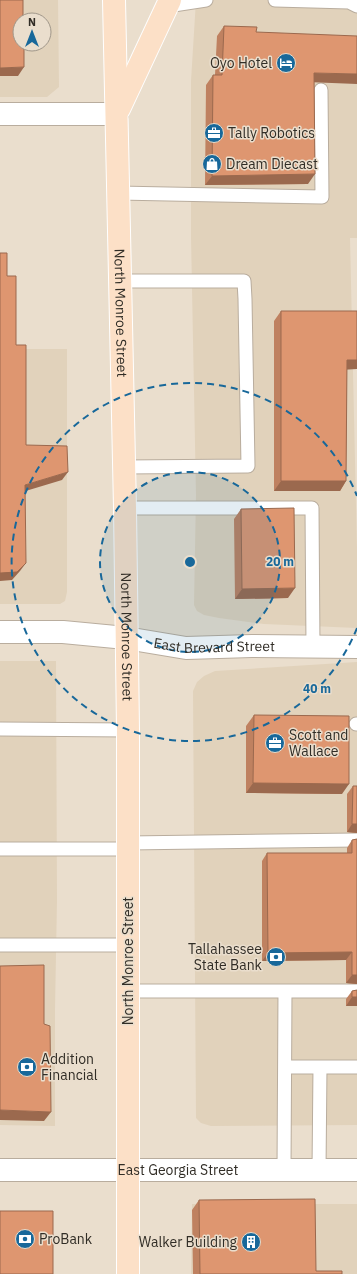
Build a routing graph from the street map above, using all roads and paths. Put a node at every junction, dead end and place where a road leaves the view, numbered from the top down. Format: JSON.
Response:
{"nodes":[{"id":1,"x":206,"y":0,"type":"edge"},
{"id":2,"x":275,"y":0,"type":"edge"},
{"id":3,"x":168,"y":3,"type":"edge"},
{"id":4,"x":117,"y":4,"type":"edge"},
{"id":5,"x":357,"y":6,"type":"edge"},
{"id":6,"x":322,"y":90,"type":"edge"},
{"id":7,"x":0,"y":114,"type":"edge"},
{"id":8,"x":117,"y":114,"type":"junction"},
{"id":9,"x":118,"y":193,"type":"junction"},
{"id":10,"x":120,"y":281,"type":"junction"},
{"id":11,"x":124,"y":467,"type":"junction"},
{"id":12,"x":125,"y":508,"type":"junction"},
{"id":13,"x":0,"y":632,"type":"edge"},
{"id":14,"x":126,"y":638,"type":"junction"},
{"id":15,"x":313,"y":647,"type":"junction"},
{"id":16,"x":357,"y":648,"type":"edge"},
{"id":17,"x":0,"y":729,"type":"edge"},
{"id":18,"x":128,"y":730,"type":"junction"},
{"id":19,"x":357,"y":840,"type":"edge"},
{"id":20,"x":128,"y":846,"type":"junction"},
{"id":21,"x":0,"y":849,"type":"edge"},
{"id":22,"x":0,"y":945,"type":"edge"},
{"id":23,"x":128,"y":945,"type":"junction"},
{"id":24,"x":128,"y":991,"type":"junction"},
{"id":25,"x":285,"y":991,"type":"junction"},
{"id":26,"x":357,"y":991,"type":"edge"},
{"id":27,"x":285,"y":1067,"type":"junction"},
{"id":28,"x":320,"y":1067,"type":"junction"},
{"id":29,"x":357,"y":1067,"type":"edge"},
{"id":30,"x":0,"y":1170,"type":"edge"},
{"id":31,"x":128,"y":1170,"type":"junction"},
{"id":32,"x":284,"y":1170,"type":"junction"},
{"id":33,"x":319,"y":1170,"type":"junction"},
{"id":34,"x":357,"y":1170,"type":"edge"},
{"id":35,"x":128,"y":1274,"type":"edge"}],
"edges":[{"from":1,"to":3,"type":"lane"},
{"from":2,"to":5,"type":"lane"},
{"from":3,"to":8,"type":"main road"},
{"from":4,"to":8,"type":"main road","name":"North Monroe Street"},
{"from":6,"to":9,"type":"lane"},
{"from":7,"to":8,"type":"street"},
{"from":8,"to":9,"type":"main road","name":"North Monroe Street"},
{"from":9,"to":10,"type":"main road","name":"North Monroe Street"},
{"from":10,"to":11,"type":"main road","name":"North Monroe Street"},
{"from":10,"to":11,"type":"lane"},
{"from":11,"to":12,"type":"main road","name":"North Monroe Street"},
{"from":12,"to":14,"type":"main road","name":"North Monroe Street"},
{"from":12,"to":15,"type":"lane"},
{"from":13,"to":14,"type":"street","name":"East Brevard Street"},
{"from":14,"to":15,"type":"street","name":"East Brevard Street"},
{"from":14,"to":18,"type":"main road","name":"North Monroe Street"},
{"from":15,"to":16,"type":"street","name":"East Brevard Street"},
{"from":17,"to":18,"type":"lane"},
{"from":18,"to":20,"type":"main road","name":"North Monroe Street"},
{"from":19,"to":20,"type":"lane"},
{"from":20,"to":21,"type":"lane"},
{"from":20,"to":23,"type":"main road","name":"North Monroe Street"},
{"from":22,"to":23,"type":"lane"},
{"from":23,"to":24,"type":"main road","name":"North Monroe Street"},
{"from":24,"to":25,"type":"lane"},
{"from":24,"to":31,"type":"main road","name":"North Monroe Street"},
{"from":25,"to":26,"type":"lane"},
{"from":25,"to":27,"type":"lane"},
{"from":27,"to":28,"type":"lane"},
{"from":27,"to":32,"type":"lane"},
{"from":28,"to":29,"type":"lane"},
{"from":28,"to":33,"type":"lane"},
{"from":30,"to":31,"type":"street","name":"East Georgia Street"},
{"from":31,"to":32,"type":"street","name":"East Georgia Street"},
{"from":31,"to":35,"type":"main road","name":"North Monroe Street"},
{"from":32,"to":33,"type":"street","name":"East Georgia Street"},
{"from":33,"to":34,"type":"street","name":"East Georgia Street"}]}
